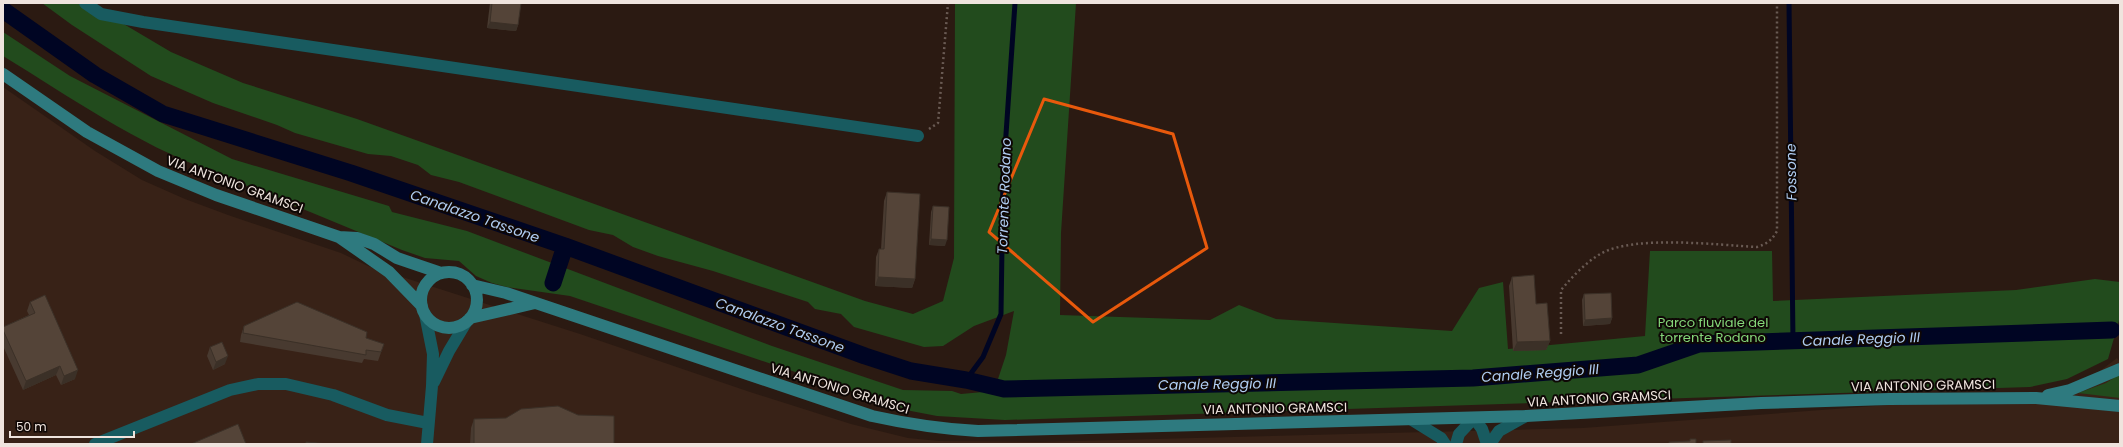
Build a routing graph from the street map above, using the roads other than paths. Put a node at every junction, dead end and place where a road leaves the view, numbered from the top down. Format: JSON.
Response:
{"nodes":[{"id":1,"x":85,"y":3,"type":"edge"},
{"id":2,"x":3,"y":74,"type":"edge"},
{"id":3,"x":918,"y":136,"type":"road end"},
{"id":4,"x":338,"y":237,"type":"junction"},
{"id":5,"x":441,"y":273,"type":"junction"},
{"id":6,"x":472,"y":285,"type":"junction"},
{"id":7,"x":535,"y":303,"type":"junction"},
{"id":8,"x":423,"y":310,"type":"junction"},
{"id":9,"x":469,"y":320,"type":"junction"},
{"id":10,"x":2120,"y":369,"type":"edge"},
{"id":11,"x":432,"y":386,"type":"junction"},
{"id":12,"x":2036,"y":398,"type":"junction"},
{"id":13,"x":2120,"y":406,"type":"edge"},
{"id":14,"x":1526,"y":416,"type":"junction"},
{"id":15,"x":1474,"y":418,"type":"junction"},
{"id":16,"x":1412,"y":420,"type":"junction"},
{"id":17,"x":428,"y":423,"type":"junction"},
{"id":18,"x":95,"y":444,"type":"edge"},
{"id":19,"x":427,"y":444,"type":"edge"},
{"id":20,"x":1445,"y":444,"type":"edge"},
{"id":21,"x":1456,"y":444,"type":"edge"},
{"id":22,"x":1487,"y":444,"type":"edge"},
{"id":23,"x":1490,"y":444,"type":"edge"}],
"edges":[{"from":1,"to":3,"type":"street"},
{"from":2,"to":4,"type":"street","name":"VIA ANTONIO GRAMSCI"},
{"from":4,"to":5,"type":"street","name":"VIA ANTONIO GRAMSCI"},
{"from":4,"to":8,"type":"street","name":"VIA ANTONIO GRAMSCI"},
{"from":5,"to":6,"type":"street","name":"VIA ANTONIO GRAMSCI"},
{"from":5,"to":8,"type":"street"},
{"from":6,"to":7,"type":"street","name":"VIA ANTONIO GRAMSCI"},
{"from":6,"to":9,"type":"street"},
{"from":7,"to":9,"type":"street","name":"VIA ANTONIO GRAMSCI"},
{"from":7,"to":16,"type":"street","name":"VIA ANTONIO GRAMSCI"},
{"from":8,"to":9,"type":"street","name":"VIA ANTONIO GRAMSCI"},
{"from":8,"to":11,"type":"street"},
{"from":9,"to":11,"type":"street"},
{"from":10,"to":12,"type":"street","name":"VIA ANTONIO GRAMSCI"},
{"from":11,"to":17,"type":"street"},
{"from":12,"to":13,"type":"street","name":"VIA ANTONIO GRAMSCI"},
{"from":12,"to":14,"type":"street","name":"VIA ANTONIO GRAMSCI"},
{"from":14,"to":15,"type":"street","name":"VIA ANTONIO GRAMSCI"},
{"from":14,"to":23,"type":"street"},
{"from":15,"to":16,"type":"street","name":"VIA ANTONIO GRAMSCI"},
{"from":15,"to":21,"type":"street"},
{"from":15,"to":22,"type":"street"},
{"from":16,"to":20,"type":"street"},
{"from":17,"to":18,"type":"street"},
{"from":17,"to":19,"type":"street"}]}
